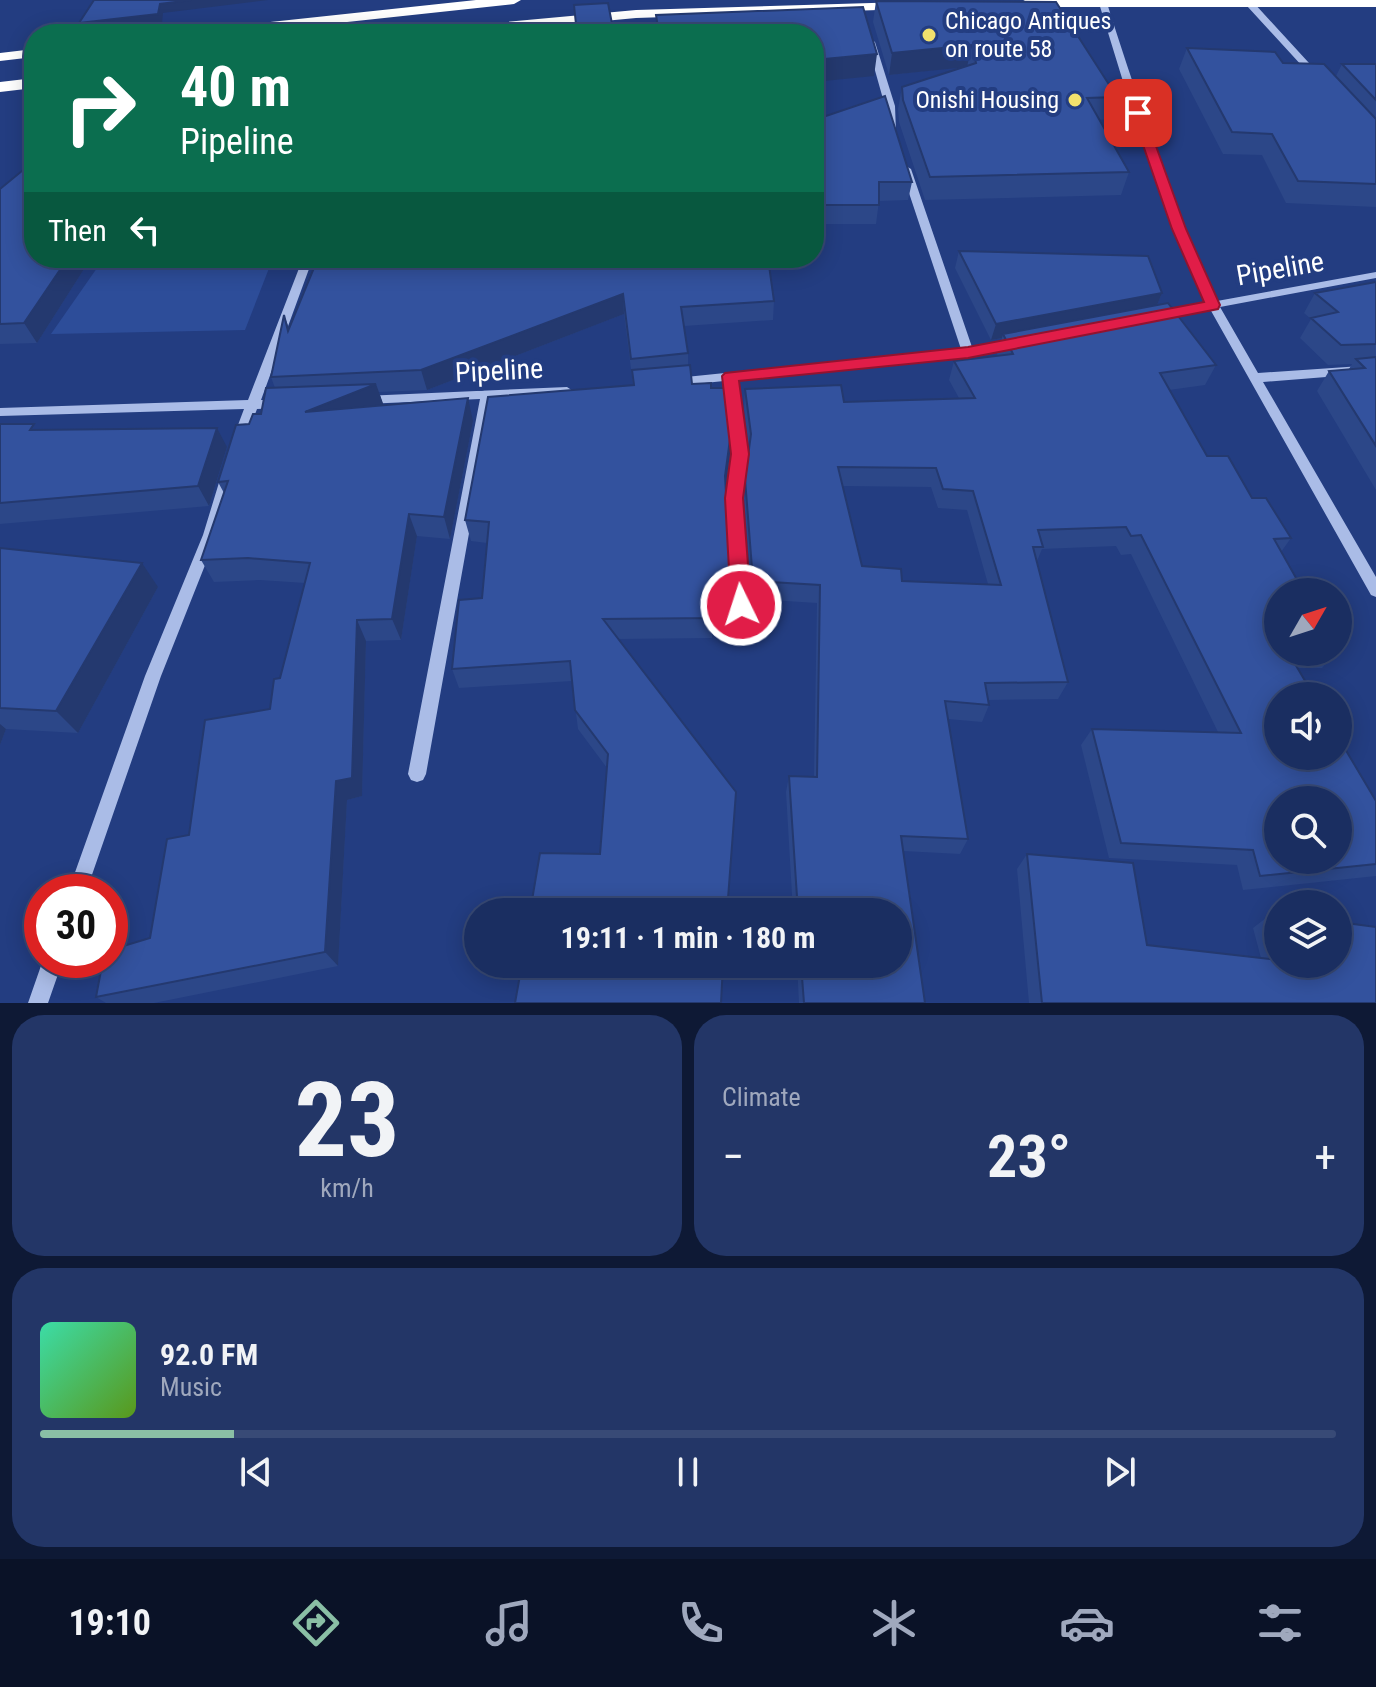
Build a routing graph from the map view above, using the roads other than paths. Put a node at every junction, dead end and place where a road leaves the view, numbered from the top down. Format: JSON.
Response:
{"nodes":[{"id":1,"x":514,"y":0,"type":"edge"},
{"id":2,"x":1103,"y":2,"type":"edge"},
{"id":3,"x":1376,"y":3,"type":"edge"},
{"id":4,"x":1014,"y":4,"type":"edge"},
{"id":5,"x":1250,"y":4,"type":"junction"},
{"id":6,"x":922,"y":6,"type":"edge"},
{"id":7,"x":861,"y":7,"type":"junction"},
{"id":8,"x":290,"y":24,"type":"edge"},
{"id":9,"x":528,"y":24,"type":"edge"},
{"id":10,"x":24,"y":54,"type":"edge"},
{"id":11,"x":0,"y":57,"type":"edge"},
{"id":12,"x":24,"y":84,"type":"edge"},
{"id":13,"x":1325,"y":86,"type":"edge"},
{"id":14,"x":0,"y":87,"type":"edge"},
{"id":15,"x":896,"y":138,"type":"edge"},
{"id":16,"x":901,"y":152,"type":"edge"},
{"id":17,"x":304,"y":268,"type":"edge"},
{"id":18,"x":1376,"y":275,"type":"edge"},
{"id":19,"x":1213,"y":305,"type":"junction"},
{"id":20,"x":1147,"y":318,"type":"edge"},
{"id":21,"x":1028,"y":341,"type":"edge"},
{"id":22,"x":968,"y":352,"type":"junction"},
{"id":23,"x":1376,"y":369,"type":"edge"},
{"id":24,"x":730,"y":376,"type":"junction"},
{"id":25,"x":1254,"y":378,"type":"junction"},
{"id":26,"x":657,"y":383,"type":"edge"},
{"id":27,"x":583,"y":390,"type":"edge"},
{"id":28,"x":487,"y":395,"type":"junction"},
{"id":29,"x":345,"y":401,"type":"edge"},
{"id":30,"x":298,"y":403,"type":"edge"},
{"id":31,"x":250,"y":405,"type":"junction"},
{"id":32,"x":0,"y":412,"type":"edge"},
{"id":33,"x":1376,"y":591,"type":"edge"},
{"id":34,"x":741,"y":605,"type":"dead end"},
{"id":35,"x":417,"y":774,"type":"dead end"},
{"id":36,"x":83,"y":874,"type":"edge"},
{"id":37,"x":47,"y":978,"type":"edge"},
{"id":38,"x":38,"y":1003,"type":"edge"}],
"edges":[{"from":1,"to":8,"type":"highway"},
{"from":2,"to":4,"type":"highway"},
{"from":2,"to":5,"type":"highway"},
{"from":2,"to":19,"type":"street"},
{"from":3,"to":5,"type":"highway"},
{"from":5,"to":13,"type":"street"},
{"from":6,"to":7,"type":"highway"},
{"from":7,"to":9,"type":"highway"},
{"from":7,"to":15,"type":"street"},
{"from":10,"to":11,"type":"highway"},
{"from":12,"to":14,"type":"highway"},
{"from":16,"to":22,"type":"street"},
{"from":17,"to":31,"type":"street"},
{"from":18,"to":19,"type":"street","name":"Pipeline"},
{"from":19,"to":20,"type":"street","name":"Pipeline"},
{"from":19,"to":25,"type":"street"},
{"from":21,"to":22,"type":"street"},
{"from":22,"to":24,"type":"street"},
{"from":23,"to":25,"type":"street"},
{"from":24,"to":26,"type":"street"},
{"from":24,"to":34,"type":"street"},
{"from":25,"to":33,"type":"street"},
{"from":27,"to":28,"type":"street","name":"Pipeline"},
{"from":28,"to":29,"type":"street","name":"Pipeline"},
{"from":28,"to":35,"type":"street"},
{"from":30,"to":31,"type":"street"},
{"from":31,"to":32,"type":"street"},
{"from":31,"to":36,"type":"street"},
{"from":37,"to":38,"type":"street"}]}
